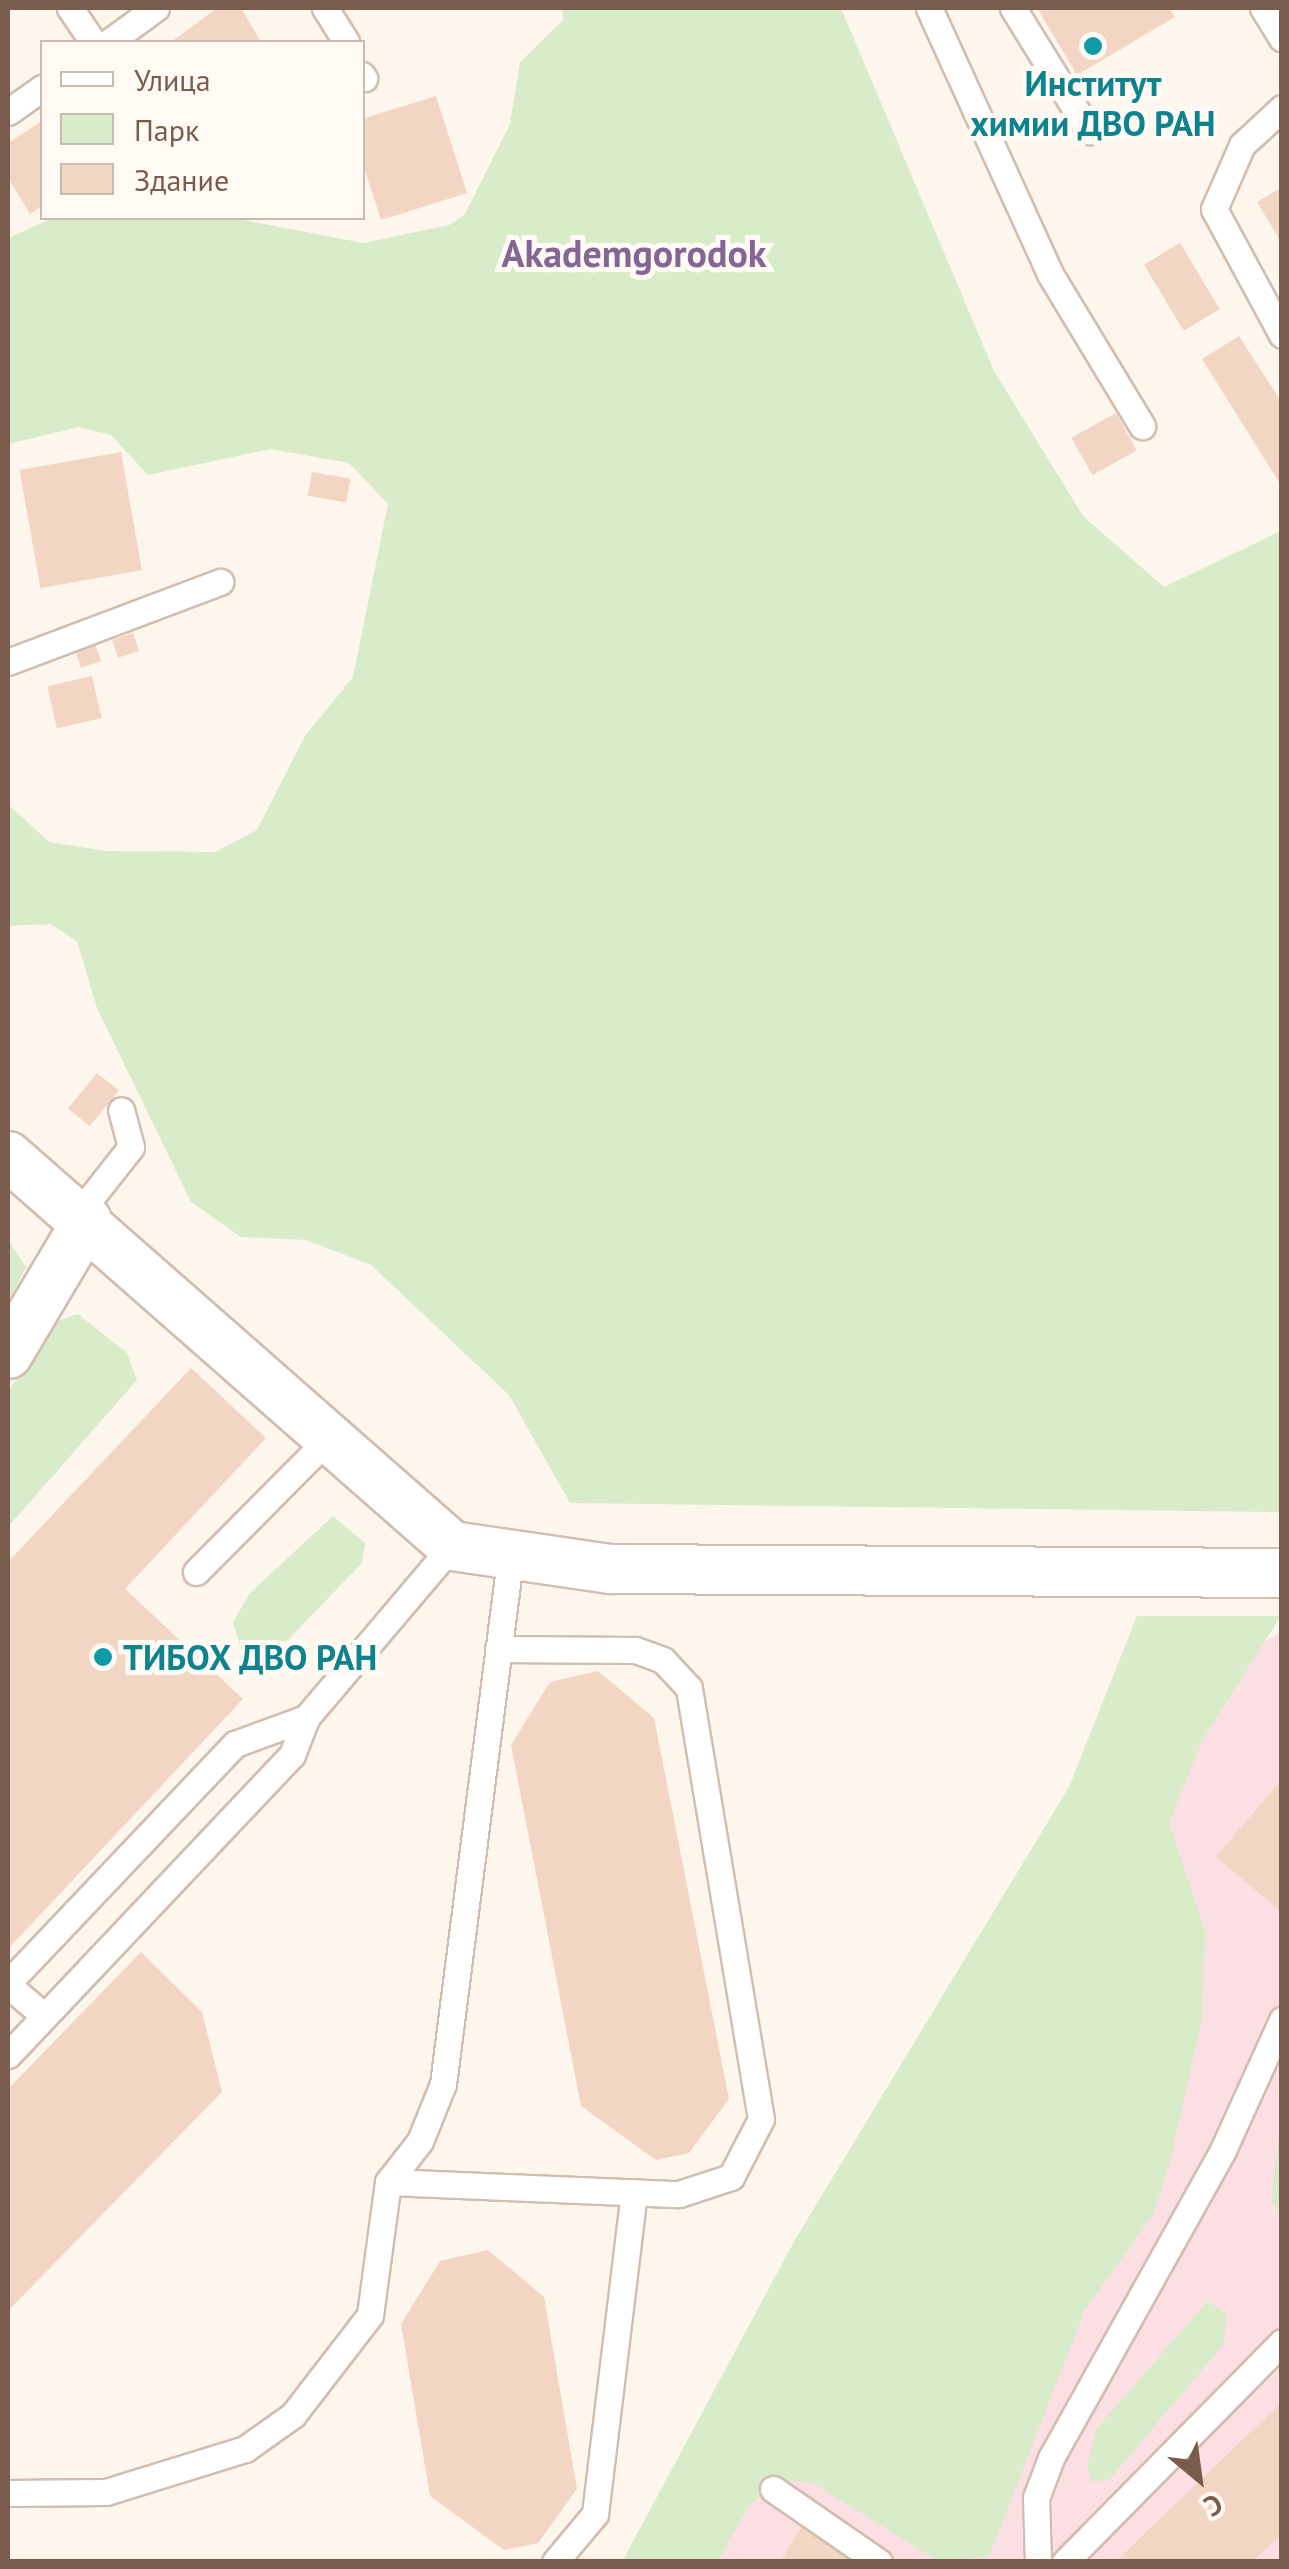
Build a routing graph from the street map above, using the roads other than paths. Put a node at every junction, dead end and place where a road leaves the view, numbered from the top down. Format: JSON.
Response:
{"nodes":[{"id":1,"x":70,"y":8,"type":"edge"},
{"id":2,"x":156,"y":8,"type":"edge"},
{"id":3,"x":325,"y":8,"type":"edge"},
{"id":4,"x":928,"y":8,"type":"edge"},
{"id":5,"x":1013,"y":8,"type":"edge"},
{"id":6,"x":1263,"y":8,"type":"edge"},
{"id":7,"x":1282,"y":38,"type":"edge"},
{"id":8,"x":92,"y":40,"type":"edge"},
{"id":9,"x":111,"y":40,"type":"edge"},
{"id":10,"x":345,"y":40,"type":"edge"},
{"id":11,"x":40,"y":89,"type":"edge"},
{"id":12,"x":1282,"y":108,"type":"edge"},
{"id":13,"x":8,"y":112,"type":"edge"},
{"id":14,"x":1089,"y":131,"type":"dead end"},
{"id":15,"x":1282,"y":335,"type":"edge"},
{"id":16,"x":1142,"y":426,"type":"dead end"},
{"id":17,"x":220,"y":582,"type":"dead end"},
{"id":18,"x":8,"y":662,"type":"edge"},
{"id":19,"x":121,"y":1110,"type":"dead end"},
{"id":20,"x":8,"y":1156,"type":"edge"},
{"id":21,"x":83,"y":1217,"type":"junction"},
{"id":22,"x":8,"y":1354,"type":"edge"},
{"id":23,"x":327,"y":1440,"type":"junction"},
{"id":24,"x":452,"y":1546,"type":"junction"},
{"id":25,"x":510,"y":1560,"type":"junction"},
{"id":26,"x":196,"y":1572,"type":"dead end"},
{"id":27,"x":1282,"y":1574,"type":"edge"},
{"id":28,"x":498,"y":1649,"type":"junction"},
{"id":29,"x":306,"y":1718,"type":"junction"},
{"id":30,"x":8,"y":1984,"type":"edge"},
{"id":31,"x":43,"y":2015,"type":"junction"},
{"id":32,"x":1282,"y":2020,"type":"edge"},
{"id":33,"x":8,"y":2055,"type":"edge"},
{"id":34,"x":388,"y":2182,"type":"junction"},
{"id":35,"x":634,"y":2192,"type":"junction"},
{"id":36,"x":1282,"y":2342,"type":"edge"},
{"id":37,"x":773,"y":2489,"type":"dead end"},
{"id":38,"x":8,"y":2494,"type":"edge"},
{"id":39,"x":555,"y":2562,"type":"edge"},
{"id":40,"x":879,"y":2562,"type":"edge"},
{"id":41,"x":1038,"y":2562,"type":"edge"},
{"id":42,"x":1064,"y":2562,"type":"edge"}],
"edges":[{"from":1,"to":8,"type":"lane"},
{"from":2,"to":9,"type":"lane"},
{"from":3,"to":10,"type":"lane"},
{"from":4,"to":16,"type":"lane"},
{"from":5,"to":14,"type":"lane"},
{"from":6,"to":7,"type":"lane"},
{"from":11,"to":13,"type":"lane"},
{"from":12,"to":15,"type":"lane"},
{"from":17,"to":18,"type":"lane"},
{"from":19,"to":21,"type":"lane"},
{"from":20,"to":21,"type":"street"},
{"from":21,"to":22,"type":"street"},
{"from":21,"to":23,"type":"street"},
{"from":23,"to":24,"type":"street"},
{"from":23,"to":26,"type":"lane"},
{"from":24,"to":25,"type":"street"},
{"from":24,"to":29,"type":"lane"},
{"from":25,"to":27,"type":"street"},
{"from":25,"to":28,"type":"lane"},
{"from":28,"to":34,"type":"lane"},
{"from":28,"to":35,"type":"lane"},
{"from":29,"to":30,"type":"lane"},
{"from":29,"to":31,"type":"lane"},
{"from":30,"to":31,"type":"lane"},
{"from":31,"to":33,"type":"lane"},
{"from":32,"to":41,"type":"lane"},
{"from":34,"to":35,"type":"lane"},
{"from":34,"to":38,"type":"lane"},
{"from":35,"to":39,"type":"lane"},
{"from":36,"to":42,"type":"lane"},
{"from":37,"to":40,"type":"lane"}]}
